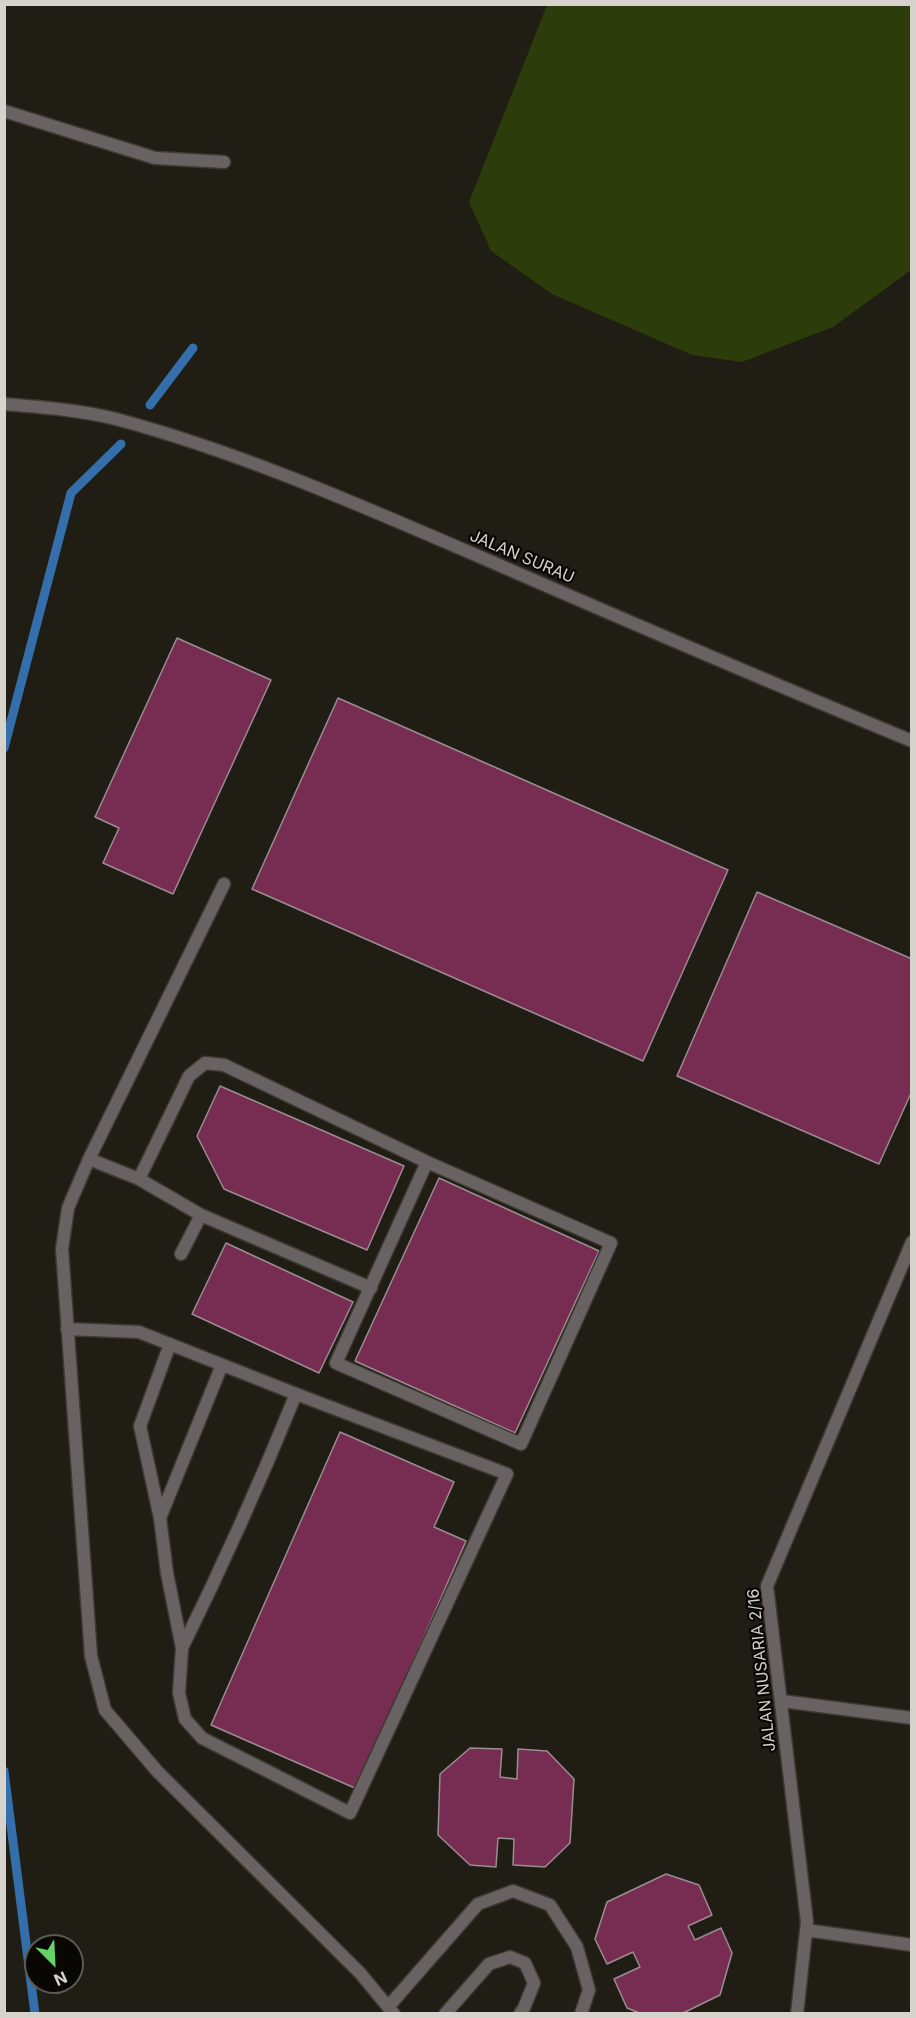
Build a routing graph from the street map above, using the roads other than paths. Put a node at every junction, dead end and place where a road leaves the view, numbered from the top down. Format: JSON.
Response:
{"nodes":[{"id":1,"x":4,"y":111,"type":"edge"},
{"id":2,"x":224,"y":162,"type":"dead end"},
{"id":3,"x":4,"y":404,"type":"edge"},
{"id":4,"x":912,"y":741,"type":"edge"},
{"id":5,"x":225,"y":884,"type":"dead end"},
{"id":6,"x":89,"y":1159,"type":"junction"},
{"id":7,"x":427,"y":1162,"type":"junction"},
{"id":8,"x":139,"y":1179,"type":"junction"},
{"id":9,"x":201,"y":1215,"type":"junction"},
{"id":10,"x":912,"y":1242,"type":"edge"},
{"id":11,"x":181,"y":1254,"type":"dead end"},
{"id":12,"x":370,"y":1287,"type":"junction"},
{"id":13,"x":68,"y":1329,"type":"junction"},
{"id":14,"x":170,"y":1344,"type":"junction"},
{"id":15,"x":222,"y":1365,"type":"junction"},
{"id":16,"x":296,"y":1394,"type":"junction"},
{"id":17,"x":160,"y":1518,"type":"junction"},
{"id":18,"x":182,"y":1648,"type":"junction"},
{"id":19,"x":782,"y":1701,"type":"junction"},
{"id":20,"x":912,"y":1718,"type":"edge"},
{"id":21,"x":806,"y":1930,"type":"junction"},
{"id":22,"x":912,"y":1945,"type":"edge"},
{"id":23,"x":391,"y":2010,"type":"edge"},
{"id":24,"x":445,"y":2013,"type":"edge"},
{"id":25,"x":520,"y":2013,"type":"edge"},
{"id":26,"x":581,"y":2013,"type":"edge"},
{"id":27,"x":797,"y":2013,"type":"edge"}],
"edges":[{"from":1,"to":2,"type":"street"},
{"from":3,"to":4,"type":"street","name":"JALAN SURAU"},
{"from":5,"to":6,"type":"street"},
{"from":6,"to":8,"type":"street"},
{"from":6,"to":13,"type":"street"},
{"from":7,"to":8,"type":"street"},
{"from":7,"to":12,"type":"street"},
{"from":7,"to":12,"type":"street"},
{"from":8,"to":9,"type":"street"},
{"from":9,"to":11,"type":"street"},
{"from":9,"to":12,"type":"street"},
{"from":10,"to":19,"type":"street","name":"JALAN NUSARIA 2/16"},
{"from":13,"to":14,"type":"street"},
{"from":13,"to":23,"type":"street"},
{"from":14,"to":15,"type":"street"},
{"from":14,"to":17,"type":"street"},
{"from":15,"to":16,"type":"street"},
{"from":15,"to":17,"type":"street"},
{"from":16,"to":18,"type":"street"},
{"from":16,"to":18,"type":"street"},
{"from":17,"to":18,"type":"street"},
{"from":19,"to":20,"type":"street"},
{"from":19,"to":21,"type":"street","name":"JALAN NUSARIA 2/16"},
{"from":21,"to":22,"type":"street"},
{"from":21,"to":27,"type":"street","name":"JALAN NUSARIA 2/16"},
{"from":23,"to":26,"type":"street"},
{"from":24,"to":25,"type":"street"}]}
